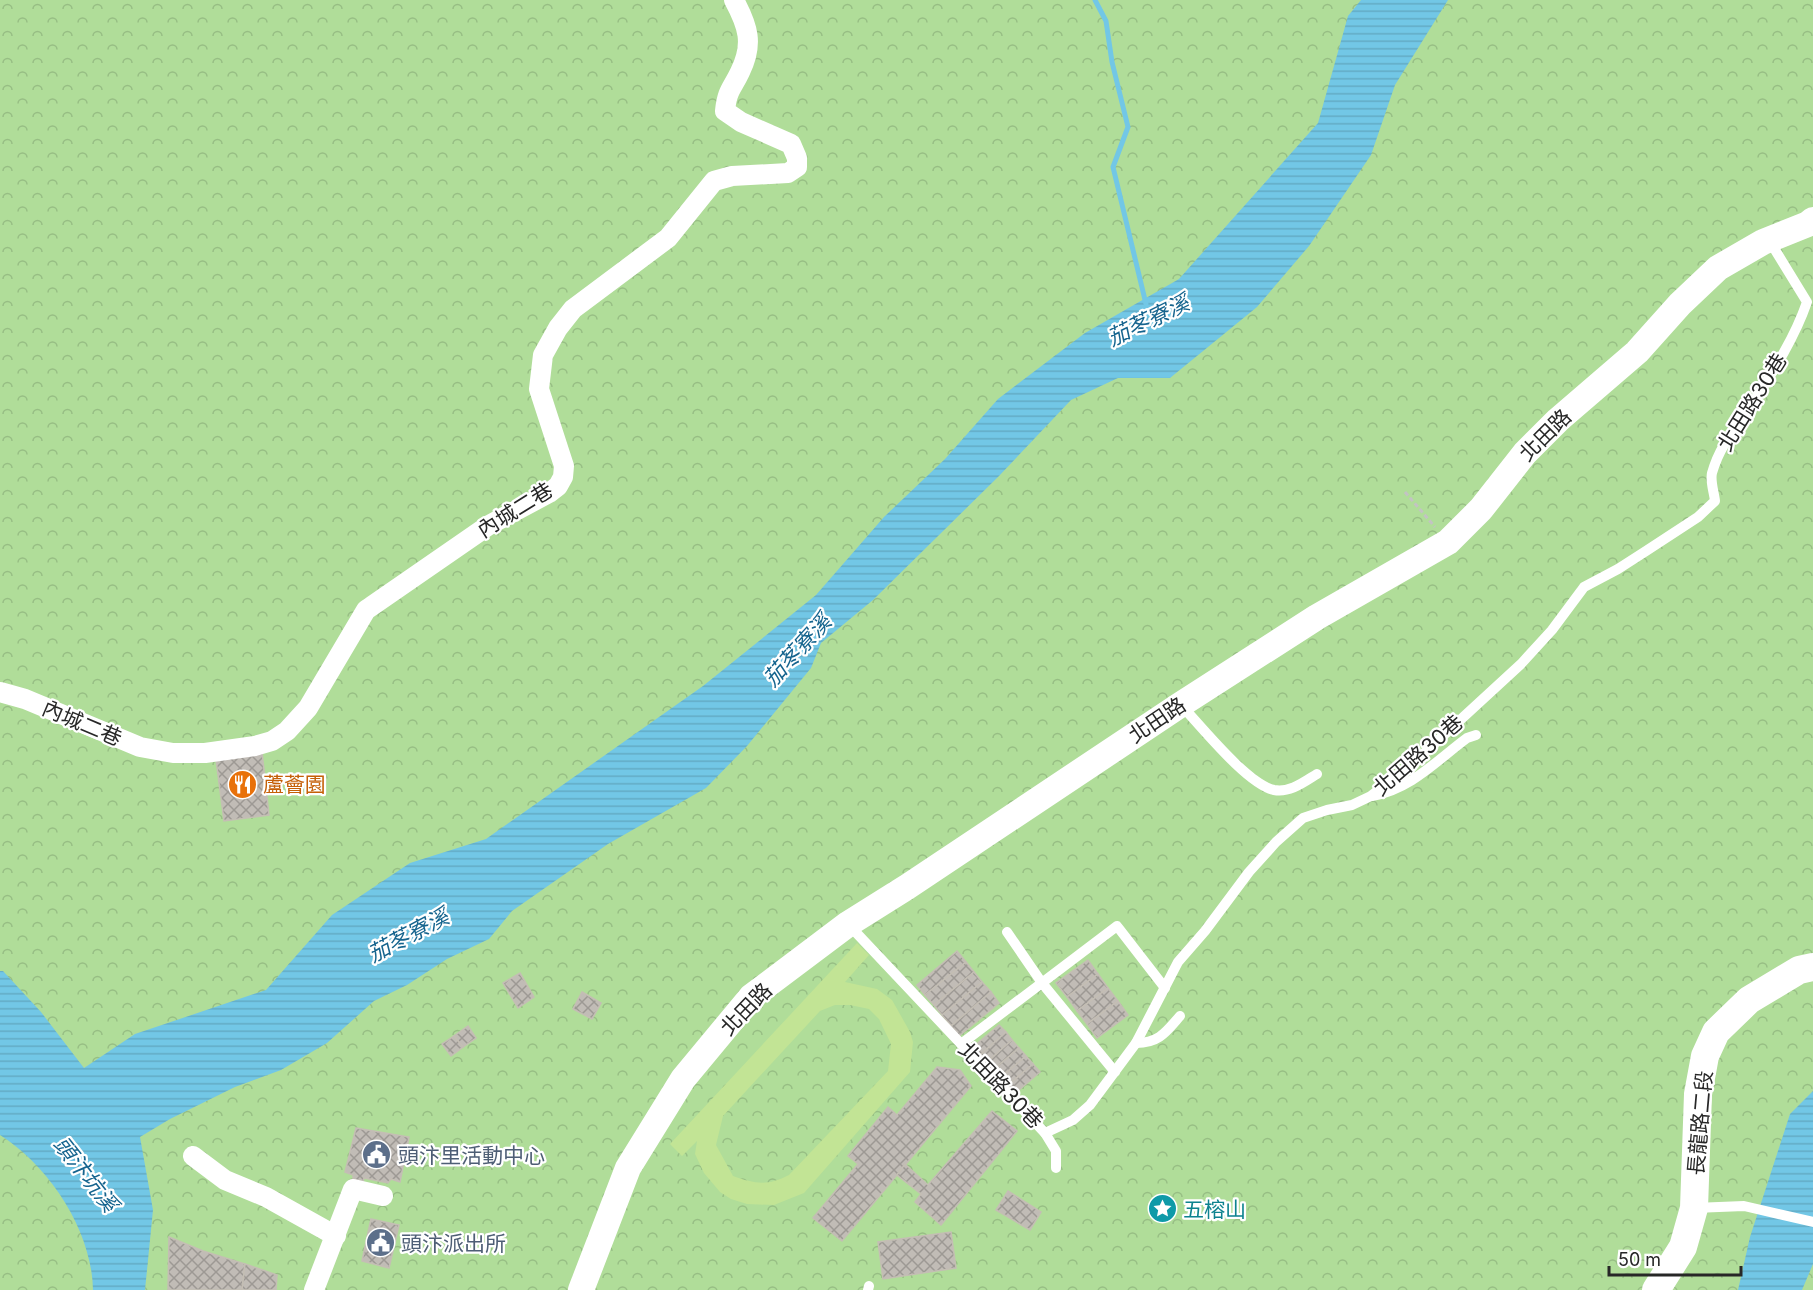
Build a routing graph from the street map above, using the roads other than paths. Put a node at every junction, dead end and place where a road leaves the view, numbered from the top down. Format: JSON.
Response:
{"nodes":[{"id":1,"x":734,"y":0,"type":"edge"},
{"id":2,"x":1813,"y":220,"type":"edge"},
{"id":3,"x":1769,"y":239,"type":"junction"},
{"id":4,"x":1810,"y":301,"type":"edge"},
{"id":5,"x":0,"y":692,"type":"edge"},
{"id":6,"x":1180,"y":705,"type":"junction"},
{"id":7,"x":1476,"y":735,"type":"dead end"},
{"id":8,"x":1317,"y":774,"type":"dead end"},
{"id":9,"x":1371,"y":796,"type":"junction"},
{"id":10,"x":848,"y":924,"type":"junction"},
{"id":11,"x":1007,"y":932,"type":"dead end"},
{"id":12,"x":1813,"y":967,"type":"edge"},
{"id":13,"x":1042,"y":983,"type":"junction"},
{"id":14,"x":1165,"y":988,"type":"junction"},
{"id":15,"x":1180,"y":1016,"type":"dead end"},
{"id":16,"x":1136,"y":1043,"type":"junction"},
{"id":17,"x":961,"y":1044,"type":"junction"},
{"id":18,"x":1115,"y":1072,"type":"junction"},
{"id":19,"x":1045,"y":1133,"type":"junction"},
{"id":20,"x":193,"y":1156,"type":"dead end"},
{"id":21,"x":1056,"y":1168,"type":"dead end"},
{"id":22,"x":383,"y":1196,"type":"dead end"},
{"id":23,"x":1694,"y":1208,"type":"junction"},
{"id":24,"x":1813,"y":1222,"type":"edge"},
{"id":25,"x":336,"y":1236,"type":"junction"},
{"id":26,"x":314,"y":1290,"type":"edge"},
{"id":27,"x":581,"y":1290,"type":"edge"},
{"id":28,"x":1656,"y":1290,"type":"edge"}],
"edges":[{"from":1,"to":5,"type":"street","name":"內城二巷"},
{"from":2,"to":3,"type":"street","name":"北田路"},
{"from":3,"to":4,"type":"lane","name":"北田路30巷"},
{"from":3,"to":6,"type":"street","name":"北田路"},
{"from":4,"to":9,"type":"lane","name":"北田路30巷"},
{"from":6,"to":8,"type":"lane"},
{"from":6,"to":10,"type":"street","name":"北田路"},
{"from":7,"to":9,"type":"lane"},
{"from":9,"to":14,"type":"lane","name":"北田路30巷"},
{"from":10,"to":17,"type":"lane","name":"北田路30巷"},
{"from":10,"to":27,"type":"street","name":"北田路"},
{"from":11,"to":13,"type":"lane"},
{"from":12,"to":23,"type":"main road","name":"長龍路二段"},
{"from":13,"to":14,"type":"lane"},
{"from":13,"to":17,"type":"lane"},
{"from":13,"to":18,"type":"lane"},
{"from":14,"to":16,"type":"lane","name":"北田路30巷"},
{"from":15,"to":16,"type":"lane"},
{"from":16,"to":18,"type":"lane","name":"北田路30巷"},
{"from":17,"to":19,"type":"lane","name":"北田路30巷"},
{"from":18,"to":19,"type":"lane","name":"北田路30巷"},
{"from":19,"to":21,"type":"lane"},
{"from":20,"to":25,"type":"street"},
{"from":22,"to":25,"type":"street"},
{"from":23,"to":24,"type":"lane"},
{"from":23,"to":28,"type":"main road","name":"長龍路二段"},
{"from":25,"to":26,"type":"street"}]}
